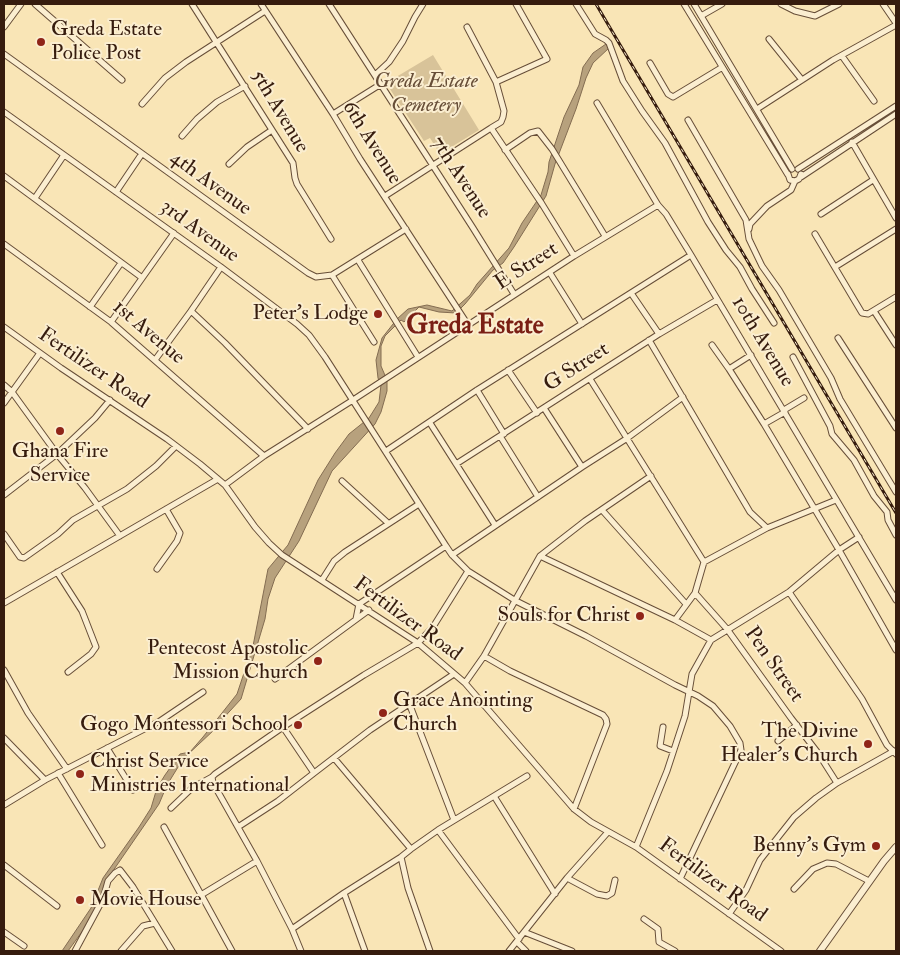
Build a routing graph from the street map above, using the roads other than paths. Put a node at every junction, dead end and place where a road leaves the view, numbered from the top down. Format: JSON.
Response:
{"nodes":[{"id":1,"x":35,"y":4,"type":"edge"},
{"id":2,"x":192,"y":4,"type":"edge"},
{"id":3,"x":261,"y":4,"type":"edge"},
{"id":4,"x":329,"y":4,"type":"edge"},
{"id":5,"x":423,"y":4,"type":"edge"},
{"id":6,"x":516,"y":4,"type":"edge"},
{"id":7,"x":576,"y":4,"type":"edge"},
{"id":8,"x":684,"y":4,"type":"edge"},
{"id":9,"x":694,"y":4,"type":"edge"},
{"id":10,"x":722,"y":4,"type":"edge"},
{"id":11,"x":781,"y":4,"type":"edge"},
{"id":12,"x":840,"y":4,"type":"edge"},
{"id":13,"x":883,"y":4,"type":"edge"},
{"id":14,"x":18,"y":5,"type":"edge"},
{"id":15,"x":266,"y":11,"type":"junction"},
{"id":16,"x":701,"y":16,"type":"junction"},
{"id":17,"x":896,"y":24,"type":"edge"},
{"id":18,"x":4,"y":27,"type":"edge"},
{"id":19,"x":467,"y":27,"type":"dead end"},
{"id":20,"x":769,"y":39,"type":"dead end"},
{"id":21,"x":217,"y":42,"type":"junction"},
{"id":22,"x":4,"y":54,"type":"edge"},
{"id":23,"x":842,"y":56,"type":"junction"},
{"id":24,"x":650,"y":63,"type":"dead end"},
{"id":25,"x":721,"y":68,"type":"junction"},
{"id":26,"x":376,"y":75,"type":"junction"},
{"id":27,"x":122,"y":80,"type":"dead end"},
{"id":28,"x":802,"y":80,"type":"junction"},
{"id":29,"x":496,"y":82,"type":"junction"},
{"id":30,"x":381,"y":84,"type":"junction"},
{"id":31,"x":245,"y":86,"type":"junction"},
{"id":32,"x":874,"y":101,"type":"dead end"},
{"id":33,"x":597,"y":103,"type":"dead end"},
{"id":34,"x":142,"y":104,"type":"dead end"},
{"id":35,"x":896,"y":106,"type":"edge"},
{"id":36,"x":757,"y":110,"type":"junction"},
{"id":37,"x":4,"y":112,"type":"edge"},
{"id":38,"x":333,"y":114,"type":"junction"},
{"id":39,"x":896,"y":114,"type":"edge"},
{"id":40,"x":688,"y":120,"type":"dead end"},
{"id":41,"x":491,"y":128,"type":"junction"},
{"id":42,"x":272,"y":130,"type":"junction"},
{"id":43,"x":182,"y":136,"type":"dead end"},
{"id":44,"x":852,"y":142,"type":"junction"},
{"id":45,"x":505,"y":150,"type":"junction"},
{"id":46,"x":64,"y":155,"type":"junction"},
{"id":47,"x":141,"y":155,"type":"junction"},
{"id":48,"x":229,"y":164,"type":"dead end"},
{"id":49,"x":433,"y":166,"type":"junction"},
{"id":50,"x":792,"y":169,"type":"junction"},
{"id":51,"x":798,"y":169,"type":"junction"},
{"id":52,"x":4,"y":176,"type":"edge"},
{"id":53,"x":788,"y":176,"type":"junction"},
{"id":54,"x":800,"y":177,"type":"junction"},
{"id":55,"x":873,"y":180,"type":"junction"},
{"id":56,"x":795,"y":181,"type":"junction"},
{"id":57,"x":116,"y":192,"type":"junction"},
{"id":58,"x":385,"y":196,"type":"junction"},
{"id":59,"x":35,"y":198,"type":"junction"},
{"id":60,"x":658,"y":204,"type":"junction"},
{"id":61,"x":822,"y":214,"type":"dead end"},
{"id":62,"x":896,"y":218,"type":"edge"},
{"id":63,"x":406,"y":229,"type":"junction"},
{"id":64,"x":896,"y":229,"type":"edge"},
{"id":65,"x":748,"y":232,"type":"junction"},
{"id":66,"x":174,"y":233,"type":"junction"},
{"id":67,"x":815,"y":234,"type":"dead end"},
{"id":68,"x":605,"y":236,"type":"junction"},
{"id":69,"x":330,"y":239,"type":"dead end"},
{"id":70,"x":4,"y":244,"type":"edge"},
{"id":71,"x":691,"y":255,"type":"junction"},
{"id":72,"x":574,"y":256,"type":"junction"},
{"id":73,"x":358,"y":260,"type":"junction"},
{"id":74,"x":121,"y":263,"type":"junction"},
{"id":75,"x":221,"y":267,"type":"junction"},
{"id":76,"x":835,"y":267,"type":"junction"},
{"id":77,"x":550,"y":272,"type":"junction"},
{"id":78,"x":332,"y":275,"type":"junction"},
{"id":79,"x":141,"y":277,"type":"junction"},
{"id":80,"x":631,"y":293,"type":"junction"},
{"id":81,"x":514,"y":294,"type":"junction"},
{"id":82,"x":896,"y":297,"type":"edge"},
{"id":83,"x":717,"y":300,"type":"junction"},
{"id":84,"x":90,"y":307,"type":"junction"},
{"id":85,"x":190,"y":311,"type":"junction"},
{"id":86,"x":874,"y":311,"type":"junction"},
{"id":87,"x":111,"y":322,"type":"junction"},
{"id":88,"x":774,"y":323,"type":"dead end"},
{"id":89,"x":582,"y":324,"type":"junction"},
{"id":90,"x":468,"y":325,"type":"junction"},
{"id":91,"x":4,"y":327,"type":"edge"},
{"id":92,"x":659,"y":334,"type":"junction"},
{"id":93,"x":838,"y":338,"type":"dead end"},
{"id":94,"x":649,"y":340,"type":"junction"},
{"id":95,"x":374,"y":342,"type":"dead end"},
{"id":96,"x":712,"y":345,"type":"dead end"},
{"id":97,"x":896,"y":345,"type":"edge"},
{"id":98,"x":40,"y":353,"type":"junction"},
{"id":99,"x":751,"y":355,"type":"junction"},
{"id":100,"x":418,"y":357,"type":"junction"},
{"id":101,"x":793,"y":357,"type":"dead end"},
{"id":102,"x":155,"y":360,"type":"junction"},
{"id":103,"x":729,"y":369,"type":"junction"},
{"id":104,"x":508,"y":370,"type":"junction"},
{"id":105,"x":590,"y":379,"type":"junction"},
{"id":106,"x":4,"y":385,"type":"edge"},
{"id":107,"x":477,"y":390,"type":"junction"},
{"id":108,"x":12,"y":392,"type":"junction"},
{"id":109,"x":683,"y":397,"type":"junction"},
{"id":110,"x":804,"y":398,"type":"dead end"},
{"id":111,"x":110,"y":400,"type":"junction"},
{"id":112,"x":353,"y":400,"type":"junction"},
{"id":113,"x":4,"y":403,"type":"edge"},
{"id":114,"x":544,"y":408,"type":"junction"},
{"id":115,"x":785,"y":411,"type":"junction"},
{"id":116,"x":536,"y":413,"type":"junction"},
{"id":117,"x":430,"y":422,"type":"junction"},
{"id":118,"x":764,"y":424,"type":"junction"},
{"id":119,"x":308,"y":428,"type":"junction"},
{"id":120,"x":896,"y":428,"type":"edge"},
{"id":121,"x":502,"y":435,"type":"junction"},
{"id":122,"x":626,"y":438,"type":"junction"},
{"id":123,"x":176,"y":446,"type":"junction"},
{"id":124,"x":386,"y":452,"type":"junction"},
{"id":125,"x":57,"y":454,"type":"junction"},
{"id":126,"x":264,"y":456,"type":"junction"},
{"id":127,"x":456,"y":464,"type":"junction"},
{"id":128,"x":582,"y":467,"type":"junction"},
{"id":129,"x":651,"y":476,"type":"junction"},
{"id":130,"x":218,"y":479,"type":"junction"},
{"id":131,"x":342,"y":481,"type":"dead end"},
{"id":132,"x":225,"y":485,"type":"junction"},
{"id":133,"x":896,"y":492,"type":"edge"},
{"id":134,"x":4,"y":495,"type":"edge"},
{"id":135,"x":538,"y":497,"type":"junction"},
{"id":136,"x":836,"y":500,"type":"junction"},
{"id":137,"x":418,"y":504,"type":"junction"},
{"id":138,"x":98,"y":505,"type":"junction"},
{"id":139,"x":166,"y":509,"type":"junction"},
{"id":140,"x":602,"y":510,"type":"junction"},
{"id":141,"x":814,"y":510,"type":"junction"},
{"id":142,"x":388,"y":523,"type":"junction"},
{"id":143,"x":495,"y":525,"type":"junction"},
{"id":144,"x":766,"y":528,"type":"junction"},
{"id":145,"x":4,"y":534,"type":"edge"},
{"id":146,"x":896,"y":534,"type":"edge"},
{"id":147,"x":120,"y":536,"type":"junction"},
{"id":148,"x":859,"y":537,"type":"junction"},
{"id":149,"x":446,"y":546,"type":"junction"},
{"id":150,"x":839,"y":550,"type":"junction"},
{"id":151,"x":452,"y":555,"type":"junction"},
{"id":152,"x":540,"y":556,"type":"junction"},
{"id":153,"x":704,"y":562,"type":"junction"},
{"id":154,"x":156,"y":569,"type":"dead end"},
{"id":155,"x":468,"y":571,"type":"junction"},
{"id":156,"x":57,"y":572,"type":"junction"},
{"id":157,"x":322,"y":580,"type":"junction"},
{"id":158,"x":789,"y":592,"type":"junction"},
{"id":159,"x":695,"y":593,"type":"junction"},
{"id":160,"x":896,"y":600,"type":"edge"},
{"id":161,"x":516,"y":601,"type":"junction"},
{"id":162,"x":4,"y":603,"type":"edge"},
{"id":163,"x":359,"y":604,"type":"junction"},
{"id":164,"x":686,"y":604,"type":"junction"},
{"id":165,"x":369,"y":610,"type":"junction"},
{"id":166,"x":356,"y":619,"type":"junction"},
{"id":167,"x":675,"y":620,"type":"junction"},
{"id":168,"x":728,"y":629,"type":"junction"},
{"id":169,"x":711,"y":640,"type":"junction"},
{"id":170,"x":418,"y":643,"type":"junction"},
{"id":171,"x":896,"y":650,"type":"edge"},
{"id":172,"x":484,"y":656,"type":"junction"},
{"id":173,"x":4,"y":670,"type":"edge"},
{"id":174,"x":68,"y":672,"type":"dead end"},
{"id":175,"x":454,"y":674,"type":"junction"},
{"id":176,"x":275,"y":679,"type":"dead end"},
{"id":177,"x":465,"y":684,"type":"junction"},
{"id":178,"x":203,"y":692,"type":"dead end"},
{"id":179,"x":689,"y":692,"type":"junction"},
{"id":180,"x":409,"y":703,"type":"junction"},
{"id":181,"x":797,"y":725,"type":"junction"},
{"id":182,"x":283,"y":727,"type":"junction"},
{"id":183,"x":664,"y":727,"type":"dead end"},
{"id":184,"x":4,"y":738,"type":"edge"},
{"id":185,"x":778,"y":741,"type":"dead end"},
{"id":186,"x":107,"y":748,"type":"junction"},
{"id":187,"x":673,"y":751,"type":"junction"},
{"id":188,"x":895,"y":753,"type":"edge"},
{"id":189,"x":334,"y":758,"type":"junction"},
{"id":190,"x":68,"y":769,"type":"junction"},
{"id":191,"x":58,"y":773,"type":"junction"},
{"id":192,"x":314,"y":773,"type":"junction"},
{"id":193,"x":527,"y":776,"type":"dead end"},
{"id":194,"x":212,"y":777,"type":"junction"},
{"id":195,"x":45,"y":780,"type":"junction"},
{"id":196,"x":837,"y":784,"type":"junction"},
{"id":197,"x":133,"y":790,"type":"dead end"},
{"id":198,"x":494,"y":796,"type":"junction"},
{"id":199,"x":4,"y":804,"type":"edge"},
{"id":200,"x":171,"y":808,"type":"dead end"},
{"id":201,"x":574,"y":809,"type":"junction"},
{"id":202,"x":454,"y":820,"type":"junction"},
{"id":203,"x":164,"y":827,"type":"dead end"},
{"id":204,"x":238,"y":827,"type":"junction"},
{"id":205,"x":438,"y":830,"type":"junction"},
{"id":206,"x":608,"y":832,"type":"junction"},
{"id":207,"x":102,"y":845,"type":"dead end"},
{"id":208,"x":636,"y":847,"type":"junction"},
{"id":209,"x":896,"y":847,"type":"edge"},
{"id":210,"x":411,"y":849,"type":"junction"},
{"id":211,"x":401,"y":857,"type":"junction"},
{"id":212,"x":257,"y":861,"type":"junction"},
{"id":213,"x":4,"y":865,"type":"edge"},
{"id":214,"x":568,"y":878,"type":"junction"},
{"id":215,"x":680,"y":879,"type":"junction"},
{"id":216,"x":615,"y":880,"type":"dead end"},
{"id":217,"x":869,"y":880,"type":"junction"},
{"id":218,"x":794,"y":889,"type":"dead end"},
{"id":219,"x":344,"y":893,"type":"junction"},
{"id":220,"x":556,"y":894,"type":"junction"},
{"id":221,"x":201,"y":895,"type":"junction"},
{"id":222,"x":57,"y":906,"type":"dead end"},
{"id":223,"x":729,"y":914,"type":"junction"},
{"id":224,"x":644,"y":919,"type":"dead end"},
{"id":225,"x":155,"y":923,"type":"junction"},
{"id":226,"x":292,"y":929,"type":"junction"},
{"id":227,"x":4,"y":932,"type":"edge"},
{"id":228,"x":524,"y":932,"type":"junction"},
{"id":229,"x":518,"y":940,"type":"junction"},
{"id":230,"x":24,"y":946,"type":"dead end"},
{"id":231,"x":75,"y":951,"type":"edge"},
{"id":232,"x":121,"y":951,"type":"edge"},
{"id":233,"x":172,"y":951,"type":"edge"},
{"id":234,"x":232,"y":951,"type":"edge"},
{"id":235,"x":301,"y":951,"type":"edge"},
{"id":236,"x":365,"y":951,"type":"edge"},
{"id":237,"x":430,"y":951,"type":"edge"},
{"id":238,"x":509,"y":951,"type":"edge"},
{"id":239,"x":526,"y":951,"type":"edge"},
{"id":240,"x":572,"y":951,"type":"edge"},
{"id":241,"x":675,"y":951,"type":"edge"},
{"id":242,"x":781,"y":951,"type":"edge"},
{"id":243,"x":820,"y":951,"type":"edge"}],
"edges":[{"from":1,"to":27,"type":"street"},
{"from":2,"to":21,"type":"street","name":"5th Avenue"},
{"from":3,"to":15,"type":"street","name":"6th Avenue"},
{"from":4,"to":26,"type":"street","name":"7th Avenue"},
{"from":5,"to":26,"type":"street"},
{"from":6,"to":29,"type":"street"},
{"from":7,"to":88,"type":"street"},
{"from":8,"to":25,"type":"street"},
{"from":9,"to":16,"type":"street"},
{"from":10,"to":16,"type":"street"},
{"from":11,"to":12,"type":"street"},
{"from":13,"to":17,"type":"street"},
{"from":14,"to":18,"type":"street"},
{"from":15,"to":21,"type":"street"},
{"from":15,"to":38,"type":"street","name":"6th Avenue"},
{"from":16,"to":36,"type":"street"},
{"from":17,"to":23,"type":"street"},
{"from":19,"to":29,"type":"street"},
{"from":20,"to":28,"type":"street"},
{"from":21,"to":31,"type":"street","name":"5th Avenue"},
{"from":21,"to":34,"type":"street"},
{"from":22,"to":47,"type":"street","name":"4th Avenue"},
{"from":23,"to":28,"type":"street"},
{"from":23,"to":32,"type":"street"},
{"from":24,"to":25,"type":"street"},
{"from":25,"to":53,"type":"street"},
{"from":26,"to":30,"type":"street","name":"7th Avenue"},
{"from":28,"to":36,"type":"street"},
{"from":29,"to":41,"type":"street"},
{"from":30,"to":38,"type":"street"},
{"from":30,"to":49,"type":"street","name":"7th Avenue"},
{"from":31,"to":42,"type":"street","name":"5th Avenue"},
{"from":31,"to":43,"type":"street"},
{"from":33,"to":60,"type":"street","name":"10th Avenue"},
{"from":35,"to":51,"type":"street"},
{"from":36,"to":50,"type":"street"},
{"from":37,"to":46,"type":"street","name":"3rd Avenue"},
{"from":38,"to":58,"type":"street","name":"6th Avenue"},
{"from":39,"to":44,"type":"street"},
{"from":40,"to":65,"type":"street"},
{"from":41,"to":45,"type":"street"},
{"from":41,"to":49,"type":"street"},
{"from":42,"to":48,"type":"street"},
{"from":42,"to":69,"type":"street","name":"5th Avenue"},
{"from":44,"to":54,"type":"street"},
{"from":44,"to":55,"type":"street"},
{"from":45,"to":68,"type":"street"},
{"from":45,"to":72,"type":"street"},
{"from":46,"to":57,"type":"street","name":"3rd Avenue"},
{"from":46,"to":59,"type":"street"},
{"from":47,"to":57,"type":"street"},
{"from":47,"to":78,"type":"street","name":"4th Avenue"},
{"from":49,"to":58,"type":"street"},
{"from":49,"to":81,"type":"street","name":"7th Avenue"},
{"from":50,"to":51,"type":"street"},
{"from":50,"to":53,"type":"street"},
{"from":51,"to":54,"type":"street"},
{"from":52,"to":59,"type":"street"},
{"from":53,"to":56,"type":"street"},
{"from":54,"to":56,"type":"street"},
{"from":55,"to":61,"type":"street"},
{"from":55,"to":62,"type":"street"},
{"from":56,"to":65,"type":"street"},
{"from":57,"to":66,"type":"street","name":"3rd Avenue"},
{"from":58,"to":63,"type":"street","name":"6th Avenue"},
{"from":59,"to":74,"type":"street"},
{"from":60,"to":68,"type":"street","name":"E Street"},
{"from":60,"to":71,"type":"street","name":"10th Avenue"},
{"from":63,"to":73,"type":"street"},
{"from":63,"to":90,"type":"street","name":"6th Avenue"},
{"from":64,"to":76,"type":"street"},
{"from":65,"to":133,"type":"street"},
{"from":66,"to":75,"type":"street","name":"3rd Avenue"},
{"from":66,"to":79,"type":"street"},
{"from":67,"to":76,"type":"street"},
{"from":68,"to":72,"type":"street","name":"E Street"},
{"from":70,"to":84,"type":"street","name":"1st Avenue"},
{"from":71,"to":80,"type":"street"},
{"from":71,"to":83,"type":"street","name":"10th Avenue"},
{"from":72,"to":77,"type":"street","name":"E Street"},
{"from":73,"to":78,"type":"street"},
{"from":73,"to":100,"type":"street"},
{"from":74,"to":79,"type":"street"},
{"from":74,"to":84,"type":"street"},
{"from":75,"to":85,"type":"street"},
{"from":75,"to":112,"type":"street","name":"3rd Avenue"},
{"from":76,"to":86,"type":"street"},
{"from":77,"to":81,"type":"street","name":"E Street"},
{"from":77,"to":89,"type":"street"},
{"from":78,"to":95,"type":"street"},
{"from":79,"to":87,"type":"street"},
{"from":80,"to":89,"type":"street"},
{"from":80,"to":92,"type":"street"},
{"from":81,"to":90,"type":"street","name":"E Street"},
{"from":82,"to":86,"type":"street"},
{"from":83,"to":92,"type":"street","name":"G Street"},
{"from":83,"to":99,"type":"street","name":"10th Avenue"},
{"from":84,"to":87,"type":"street","name":"1st Avenue"},
{"from":85,"to":102,"type":"street"},
{"from":85,"to":119,"type":"street"},
{"from":86,"to":97,"type":"street"},
{"from":87,"to":102,"type":"street","name":"1st Avenue"},
{"from":89,"to":104,"type":"street"},
{"from":90,"to":100,"type":"street","name":"E Street"},
{"from":91,"to":98,"type":"street","name":"Fertilizer Road"},
{"from":92,"to":94,"type":"street","name":"G Street"},
{"from":93,"to":120,"type":"street"},
{"from":94,"to":105,"type":"street","name":"G Street"},
{"from":94,"to":109,"type":"street"},
{"from":96,"to":103,"type":"street"},
{"from":98,"to":108,"type":"street"},
{"from":98,"to":111,"type":"street","name":"Fertilizer Road"},
{"from":99,"to":103,"type":"street"},
{"from":99,"to":115,"type":"street","name":"10th Avenue"},
{"from":100,"to":112,"type":"street","name":"E Street"},
{"from":101,"to":146,"type":"street"},
{"from":102,"to":126,"type":"street","name":"1st Avenue"},
{"from":103,"to":118,"type":"street"},
{"from":104,"to":107,"type":"street"},
{"from":104,"to":116,"type":"street"},
{"from":105,"to":114,"type":"street","name":"G Street"},
{"from":105,"to":122,"type":"street"},
{"from":106,"to":108,"type":"street"},
{"from":107,"to":117,"type":"street"},
{"from":107,"to":121,"type":"street"},
{"from":108,"to":113,"type":"street"},
{"from":108,"to":125,"type":"street"},
{"from":109,"to":122,"type":"street"},
{"from":109,"to":144,"type":"street"},
{"from":110,"to":115,"type":"street"},
{"from":111,"to":123,"type":"street","name":"Fertilizer Road"},
{"from":111,"to":125,"type":"street"},
{"from":112,"to":119,"type":"street","name":"E Street"},
{"from":112,"to":124,"type":"street","name":"3rd Avenue"},
{"from":114,"to":116,"type":"street","name":"G Street"},
{"from":114,"to":128,"type":"street"},
{"from":115,"to":118,"type":"street"},
{"from":115,"to":136,"type":"street","name":"10th Avenue"},
{"from":116,"to":121,"type":"street","name":"G Street"},
{"from":117,"to":124,"type":"street"},
{"from":117,"to":127,"type":"street"},
{"from":118,"to":141,"type":"street"},
{"from":119,"to":126,"type":"street","name":"E Street"},
{"from":121,"to":127,"type":"street","name":"G Street"},
{"from":121,"to":135,"type":"street"},
{"from":122,"to":128,"type":"street"},
{"from":122,"to":129,"type":"street"},
{"from":123,"to":130,"type":"street","name":"Fertilizer Road"},
{"from":123,"to":138,"type":"street"},
{"from":124,"to":137,"type":"street","name":"3rd Avenue"},
{"from":125,"to":134,"type":"street"},
{"from":125,"to":138,"type":"street"},
{"from":126,"to":132,"type":"street","name":"E Street"},
{"from":127,"to":143,"type":"street"},
{"from":128,"to":135,"type":"street"},
{"from":129,"to":140,"type":"street"},
{"from":129,"to":153,"type":"street"},
{"from":130,"to":132,"type":"street","name":"Fertilizer Road"},
{"from":130,"to":139,"type":"street"},
{"from":131,"to":142,"type":"street"},
{"from":132,"to":157,"type":"street","name":"Fertilizer Road"},
{"from":135,"to":143,"type":"street"},
{"from":136,"to":141,"type":"street"},
{"from":136,"to":148,"type":"street","name":"10th Avenue"},
{"from":137,"to":142,"type":"street"},
{"from":137,"to":149,"type":"street","name":"3rd Avenue"},
{"from":138,"to":145,"type":"street"},
{"from":138,"to":147,"type":"street"},
{"from":139,"to":147,"type":"street"},
{"from":139,"to":154,"type":"street"},
{"from":140,"to":152,"type":"street"},
{"from":140,"to":164,"type":"street"},
{"from":141,"to":144,"type":"street"},
{"from":141,"to":150,"type":"street"},
{"from":142,"to":157,"type":"street"},
{"from":143,"to":151,"type":"street"},
{"from":144,"to":153,"type":"street"},
{"from":147,"to":156,"type":"street"},
{"from":148,"to":150,"type":"street"},
{"from":148,"to":160,"type":"street","name":"10th Avenue"},
{"from":149,"to":151,"type":"street","name":"3rd Avenue"},
{"from":149,"to":163,"type":"street"},
{"from":150,"to":158,"type":"street"},
{"from":150,"to":171,"type":"street"},
{"from":151,"to":155,"type":"street","name":"3rd Avenue"},
{"from":152,"to":161,"type":"street"},
{"from":152,"to":167,"type":"street"},
{"from":153,"to":159,"type":"street"},
{"from":155,"to":161,"type":"street","name":"3rd Avenue"},
{"from":155,"to":170,"type":"street"},
{"from":156,"to":162,"type":"street"},
{"from":156,"to":174,"type":"street"},
{"from":157,"to":163,"type":"street","name":"Fertilizer Road"},
{"from":158,"to":168,"type":"street"},
{"from":158,"to":188,"type":"street"},
{"from":159,"to":164,"type":"street"},
{"from":159,"to":168,"type":"street","name":"Pen Street"},
{"from":161,"to":172,"type":"street"},
{"from":161,"to":179,"type":"street","name":"3rd Avenue"},
{"from":163,"to":165,"type":"street","name":"Fertilizer Road"},
{"from":163,"to":166,"type":"street"},
{"from":164,"to":167,"type":"street"},
{"from":165,"to":166,"type":"street"},
{"from":165,"to":170,"type":"street","name":"Fertilizer Road"},
{"from":166,"to":176,"type":"street"},
{"from":167,"to":169,"type":"street"},
{"from":168,"to":169,"type":"street"},
{"from":168,"to":181,"type":"street","name":"Pen Street"},
{"from":169,"to":179,"type":"street"},
{"from":170,"to":175,"type":"street","name":"Fertilizer Road"},
{"from":170,"to":182,"type":"street"},
{"from":172,"to":177,"type":"street"},
{"from":172,"to":201,"type":"street"},
{"from":173,"to":190,"type":"street"},
{"from":175,"to":177,"type":"street","name":"Fertilizer Road"},
{"from":175,"to":180,"type":"street"},
{"from":177,"to":201,"type":"street","name":"Fertilizer Road"},
{"from":178,"to":186,"type":"street"},
{"from":179,"to":187,"type":"street"},
{"from":179,"to":215,"type":"street","name":"3rd Avenue"},
{"from":180,"to":189,"type":"street"},
{"from":180,"to":202,"type":"street"},
{"from":181,"to":185,"type":"street"},
{"from":181,"to":196,"type":"street","name":"Pen Street"},
{"from":182,"to":192,"type":"street"},
{"from":182,"to":194,"type":"street"},
{"from":183,"to":187,"type":"street"},
{"from":184,"to":195,"type":"street"},
{"from":186,"to":190,"type":"street"},
{"from":186,"to":197,"type":"street"},
{"from":187,"to":208,"type":"street"},
{"from":188,"to":196,"type":"street"},
{"from":189,"to":192,"type":"street"},
{"from":189,"to":210,"type":"street"},
{"from":190,"to":191,"type":"street"},
{"from":191,"to":195,"type":"street"},
{"from":191,"to":207,"type":"street"},
{"from":192,"to":204,"type":"street"},
{"from":193,"to":198,"type":"street"},
{"from":194,"to":200,"type":"street"},
{"from":194,"to":204,"type":"street"},
{"from":195,"to":199,"type":"street"},
{"from":196,"to":223,"type":"street"},
{"from":198,"to":202,"type":"street"},
{"from":198,"to":220,"type":"street"},
{"from":201,"to":206,"type":"street","name":"Fertilizer Road"},
{"from":202,"to":205,"type":"street"},
{"from":203,"to":221,"type":"street"},
{"from":204,"to":212,"type":"street"},
{"from":205,"to":210,"type":"street"},
{"from":205,"to":229,"type":"street"},
{"from":206,"to":208,"type":"street","name":"Fertilizer Road"},
{"from":206,"to":214,"type":"street"},
{"from":208,"to":215,"type":"street","name":"Fertilizer Road"},
{"from":209,"to":217,"type":"street"},
{"from":210,"to":211,"type":"street"},
{"from":211,"to":219,"type":"street"},
{"from":211,"to":237,"type":"street"},
{"from":212,"to":221,"type":"street"},
{"from":212,"to":226,"type":"street"},
{"from":213,"to":222,"type":"street"},
{"from":214,"to":216,"type":"street"},
{"from":214,"to":220,"type":"street"},
{"from":215,"to":223,"type":"street","name":"Fertilizer Road"},
{"from":217,"to":218,"type":"street"},
{"from":217,"to":243,"type":"street"},
{"from":219,"to":226,"type":"street"},
{"from":219,"to":236,"type":"street"},
{"from":220,"to":228,"type":"street"},
{"from":221,"to":234,"type":"street"},
{"from":223,"to":242,"type":"street","name":"Fertilizer Road"},
{"from":224,"to":241,"type":"street"},
{"from":225,"to":231,"type":"street"},
{"from":225,"to":232,"type":"street"},
{"from":225,"to":233,"type":"street"},
{"from":226,"to":235,"type":"street"},
{"from":227,"to":230,"type":"street"},
{"from":228,"to":229,"type":"street"},
{"from":228,"to":240,"type":"street"},
{"from":229,"to":238,"type":"street"},
{"from":229,"to":239,"type":"street"}]}
